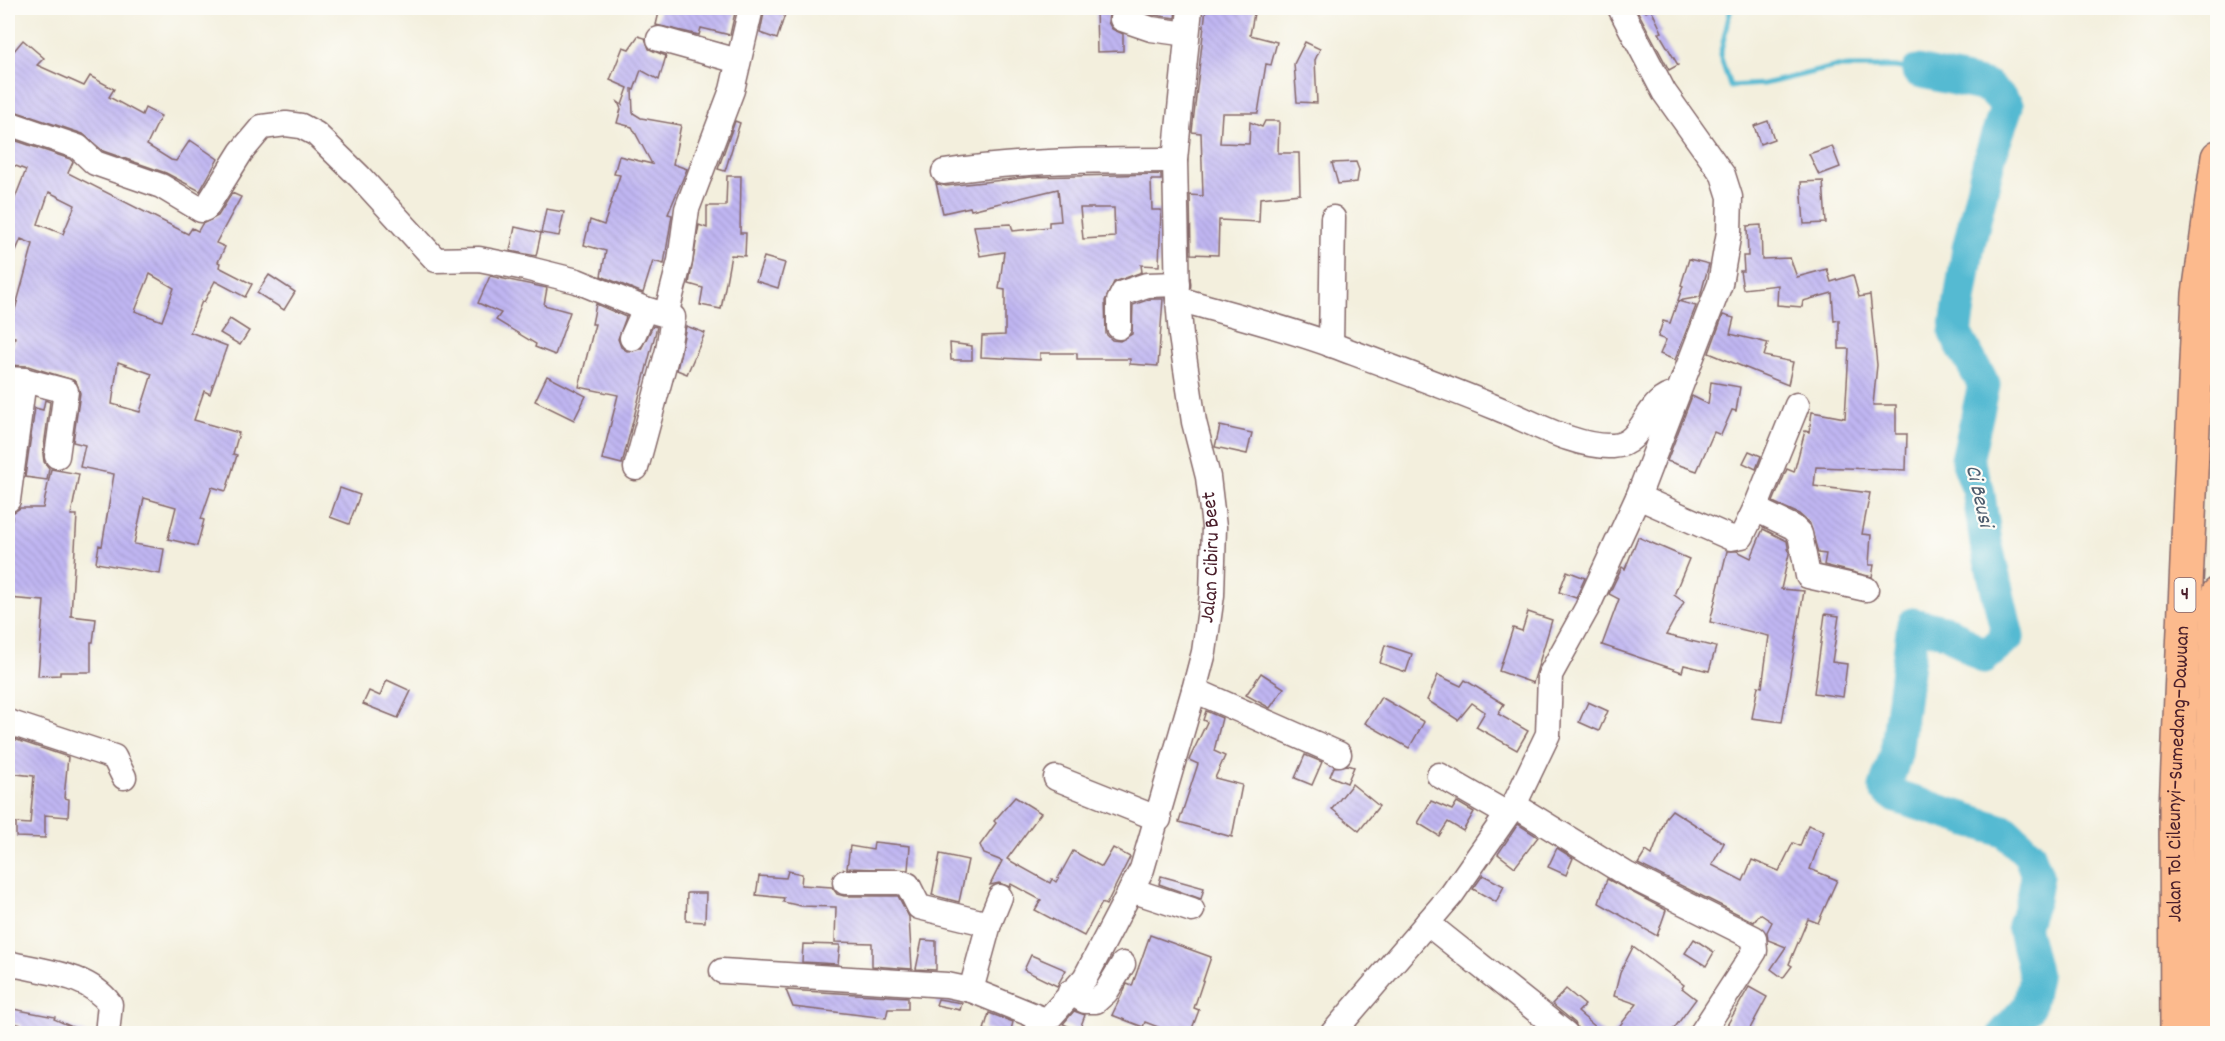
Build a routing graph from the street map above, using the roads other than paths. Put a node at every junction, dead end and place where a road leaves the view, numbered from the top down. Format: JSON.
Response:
{"nodes":[{"id":1,"x":751,"y":8,"type":"edge"},
{"id":2,"x":1190,"y":8,"type":"edge"},
{"id":3,"x":1620,"y":8,"type":"edge"},
{"id":4,"x":1122,"y":19,"type":"dead end"},
{"id":5,"x":1187,"y":34,"type":"junction"},
{"id":6,"x":659,"y":39,"type":"dead end"},
{"id":7,"x":738,"y":61,"type":"junction"},
{"id":8,"x":8,"y":123,"type":"edge"},
{"id":9,"x":2217,"y":157,"type":"edge"},
{"id":10,"x":1175,"y":160,"type":"junction"},
{"id":11,"x":944,"y":172,"type":"dead end"},
{"id":12,"x":1333,"y":218,"type":"dead end"},
{"id":13,"x":1178,"y":291,"type":"junction"},
{"id":14,"x":655,"y":312,"type":"junction"},
{"id":15,"x":1119,"y":327,"type":"dead end"},
{"id":16,"x":632,"y":338,"type":"dead end"},
{"id":17,"x":1331,"y":345,"type":"junction"},
{"id":18,"x":16,"y":379,"type":"edge"},
{"id":19,"x":1677,"y":394,"type":"junction"},
{"id":20,"x":1797,"y":405,"type":"dead end"},
{"id":21,"x":57,"y":456,"type":"dead end"},
{"id":22,"x":636,"y":468,"type":"dead end"},
{"id":23,"x":1638,"y":497,"type":"junction"},
{"id":24,"x":8,"y":498,"type":"edge"},
{"id":25,"x":1755,"y":509,"type":"junction"},
{"id":26,"x":1866,"y":589,"type":"dead end"},
{"id":27,"x":2217,"y":594,"type":"edge"},
{"id":28,"x":1194,"y":690,"type":"junction"},
{"id":29,"x":8,"y":722,"type":"edge"},
{"id":30,"x":1339,"y":754,"type":"dead end"},
{"id":31,"x":1439,"y":775,"type":"dead end"},
{"id":32,"x":124,"y":777,"type":"dead end"},
{"id":33,"x":1056,"y":778,"type":"dead end"},
{"id":34,"x":1511,"y":809,"type":"junction"},
{"id":35,"x":1159,"y":819,"type":"junction"},
{"id":36,"x":845,"y":882,"type":"dead end"},
{"id":37,"x":1131,"y":890,"type":"junction"},
{"id":38,"x":1000,"y":897,"type":"dead end"},
{"id":39,"x":1192,"y":910,"type":"dead end"},
{"id":40,"x":1427,"y":923,"type":"junction"},
{"id":41,"x":989,"y":924,"type":"junction"},
{"id":42,"x":8,"y":963,"type":"edge"},
{"id":43,"x":1123,"y":964,"type":"dead end"},
{"id":44,"x":722,"y":971,"type":"dead end"},
{"id":45,"x":971,"y":990,"type":"junction"},
{"id":46,"x":1070,"y":992,"type":"junction"},
{"id":47,"x":1040,"y":1027,"type":"edge"},
{"id":48,"x":107,"y":1034,"type":"edge"},
{"id":49,"x":1332,"y":1034,"type":"edge"},
{"id":50,"x":1566,"y":1034,"type":"edge"},
{"id":51,"x":1701,"y":1034,"type":"edge"},
{"id":52,"x":2177,"y":1034,"type":"edge"},
{"id":53,"x":2207,"y":1034,"type":"edge"}],
"edges":[{"from":1,"to":7,"type":"street"},
{"from":2,"to":5,"type":"street","name":"Jalan Cibiru Beet"},
{"from":3,"to":19,"type":"street"},
{"from":4,"to":5,"type":"street"},
{"from":5,"to":10,"type":"street","name":"Jalan Cibiru Beet"},
{"from":6,"to":7,"type":"street"},
{"from":7,"to":14,"type":"street"},
{"from":8,"to":14,"type":"street"},
{"from":9,"to":52,"type":"highway","name":"Jalan Tol Cileunyi–Sumedang–Dawuan","number":"4"},
{"from":10,"to":11,"type":"street"},
{"from":10,"to":13,"type":"street","name":"Jalan Cibiru Beet"},
{"from":12,"to":17,"type":"street"},
{"from":13,"to":15,"type":"street"},
{"from":13,"to":17,"type":"street"},
{"from":13,"to":28,"type":"street","name":"Jalan Cibiru Beet"},
{"from":14,"to":16,"type":"street"},
{"from":14,"to":22,"type":"street"},
{"from":17,"to":19,"type":"street"},
{"from":18,"to":21,"type":"street"},
{"from":18,"to":24,"type":"street"},
{"from":19,"to":23,"type":"street"},
{"from":20,"to":25,"type":"street"},
{"from":23,"to":25,"type":"street"},
{"from":23,"to":34,"type":"street"},
{"from":25,"to":26,"type":"street"},
{"from":27,"to":53,"type":"highway","name":"Jalan Tol Cileunyi–Sumedang–Dawuan","number":"4"},
{"from":28,"to":30,"type":"street"},
{"from":28,"to":35,"type":"street","name":"Jalan Cibiru Beet"},
{"from":29,"to":32,"type":"street"},
{"from":31,"to":34,"type":"street"},
{"from":33,"to":35,"type":"street"},
{"from":34,"to":40,"type":"street"},
{"from":34,"to":51,"type":"street"},
{"from":35,"to":37,"type":"street","name":"Jalan Cibiru Beet"},
{"from":36,"to":41,"type":"street"},
{"from":37,"to":39,"type":"street"},
{"from":37,"to":46,"type":"street","name":"Jalan Cibiru Beet"},
{"from":38,"to":41,"type":"street"},
{"from":40,"to":49,"type":"street"},
{"from":40,"to":50,"type":"street"},
{"from":41,"to":45,"type":"street"},
{"from":42,"to":48,"type":"street"},
{"from":43,"to":46,"type":"street"},
{"from":44,"to":45,"type":"street"},
{"from":45,"to":47,"type":"street"},
{"from":46,"to":47,"type":"street","name":"Jalan Cibiru Beet"}]}
